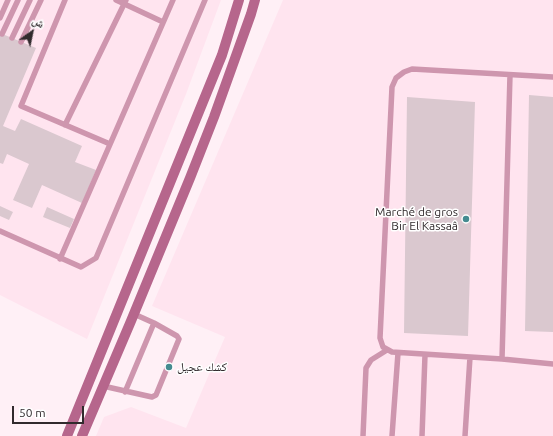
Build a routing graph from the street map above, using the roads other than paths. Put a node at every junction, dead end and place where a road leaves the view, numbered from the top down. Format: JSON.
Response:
{"nodes":[{"id":1,"x":8,"y":0,"type":"edge"},
{"id":2,"x":18,"y":0,"type":"edge"},
{"id":3,"x":30,"y":0,"type":"edge"},
{"id":4,"x":41,"y":0,"type":"edge"},
{"id":5,"x":65,"y":0,"type":"edge"},
{"id":6,"x":116,"y":0,"type":"edge"},
{"id":7,"x":173,"y":0,"type":"edge"},
{"id":8,"x":205,"y":0,"type":"edge"},
{"id":9,"x":240,"y":0,"type":"edge"},
{"id":10,"x":255,"y":0,"type":"edge"},
{"id":11,"x":125,"y":2,"type":"edge"},
{"id":12,"x":0,"y":18,"type":"edge"},
{"id":13,"x":163,"y":22,"type":"junction"},
{"id":14,"x":2,"y":34,"type":"dead end"},
{"id":15,"x":12,"y":38,"type":"dead end"},
{"id":16,"x":21,"y":42,"type":"dead end"},
{"id":17,"x":510,"y":75,"type":"junction"},
{"id":18,"x":553,"y":77,"type":"edge"},
{"id":19,"x":66,"y":125,"type":"junction"},
{"id":20,"x":110,"y":144,"type":"junction"},
{"id":21,"x":0,"y":231,"type":"edge"},
{"id":22,"x":60,"y":259,"type":"junction"},
{"id":23,"x":134,"y":314,"type":"junction"},
{"id":24,"x":154,"y":324,"type":"junction"},
{"id":25,"x":386,"y":350,"type":"junction"},
{"id":26,"x":398,"y":353,"type":"junction"},
{"id":27,"x":425,"y":355,"type":"junction"},
{"id":28,"x":470,"y":357,"type":"junction"},
{"id":29,"x":502,"y":359,"type":"junction"},
{"id":30,"x":553,"y":364,"type":"edge"},
{"id":31,"x":103,"y":386,"type":"junction"},
{"id":32,"x":125,"y":392,"type":"junction"},
{"id":33,"x":67,"y":436,"type":"edge"},
{"id":34,"x":82,"y":436,"type":"edge"},
{"id":35,"x":363,"y":436,"type":"edge"},
{"id":36,"x":392,"y":436,"type":"edge"},
{"id":37,"x":422,"y":436,"type":"edge"},
{"id":38,"x":465,"y":436,"type":"edge"}],
"edges":[{"from":1,"to":12,"type":"lane"},
{"from":2,"to":14,"type":"lane"},
{"from":3,"to":15,"type":"lane"},
{"from":4,"to":16,"type":"lane"},
{"from":5,"to":19,"type":"lane"},
{"from":6,"to":11,"type":"lane"},
{"from":7,"to":13,"type":"lane"},
{"from":8,"to":22,"type":"lane"},
{"from":9,"to":33,"type":"main road"},
{"from":10,"to":23,"type":"main road"},
{"from":11,"to":13,"type":"lane"},
{"from":11,"to":19,"type":"lane"},
{"from":13,"to":20,"type":"lane"},
{"from":17,"to":18,"type":"lane"},
{"from":17,"to":25,"type":"lane"},
{"from":17,"to":29,"type":"lane"},
{"from":19,"to":20,"type":"lane"},
{"from":20,"to":22,"type":"lane"},
{"from":21,"to":22,"type":"lane"},
{"from":23,"to":24,"type":"lane"},
{"from":23,"to":31,"type":"main road"},
{"from":24,"to":32,"type":"lane"},
{"from":24,"to":32,"type":"lane"},
{"from":25,"to":26,"type":"lane"},
{"from":25,"to":35,"type":"lane"},
{"from":26,"to":27,"type":"lane"},
{"from":26,"to":36,"type":"lane"},
{"from":27,"to":28,"type":"lane"},
{"from":27,"to":37,"type":"lane"},
{"from":28,"to":29,"type":"lane"},
{"from":28,"to":38,"type":"lane"},
{"from":29,"to":30,"type":"lane"},
{"from":31,"to":32,"type":"lane"},
{"from":31,"to":34,"type":"main road"}]}
